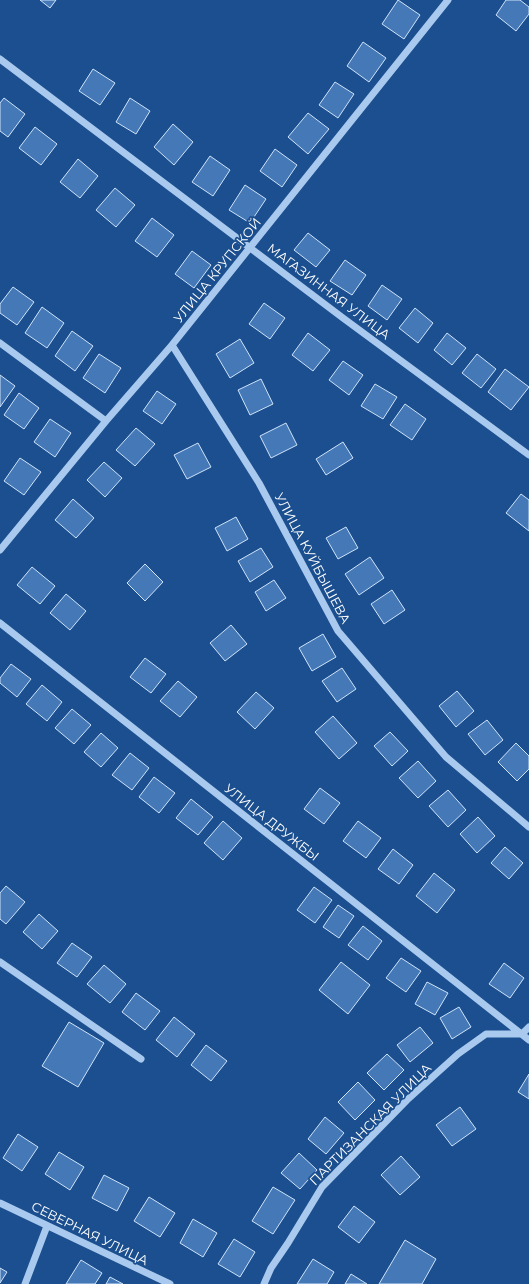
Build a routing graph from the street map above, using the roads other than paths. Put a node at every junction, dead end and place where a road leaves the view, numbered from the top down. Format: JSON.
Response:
{"nodes":[{"id":1,"x":448,"y":0,"type":"edge"},
{"id":2,"x":0,"y":59,"type":"edge"},
{"id":3,"x":251,"y":247,"type":"junction"},
{"id":4,"x":0,"y":343,"type":"edge"},
{"id":5,"x":172,"y":345,"type":"junction"},
{"id":6,"x":106,"y":421,"type":"junction"},
{"id":7,"x":529,"y":455,"type":"edge"},
{"id":8,"x":0,"y":550,"type":"edge"},
{"id":9,"x":0,"y":623,"type":"edge"},
{"id":10,"x":529,"y":827,"type":"edge"},
{"id":11,"x":0,"y":962,"type":"edge"},
{"id":12,"x":529,"y":1027,"type":"edge"},
{"id":13,"x":522,"y":1034,"type":"junction"},
{"id":14,"x":529,"y":1040,"type":"edge"},
{"id":15,"x":142,"y":1059,"type":"dead end"},
{"id":16,"x":0,"y":1203,"type":"edge"},
{"id":17,"x":47,"y":1226,"type":"junction"},
{"id":18,"x":25,"y":1284,"type":"edge"},
{"id":19,"x":170,"y":1284,"type":"edge"},
{"id":20,"x":264,"y":1284,"type":"edge"}],
"edges":[{"from":1,"to":3,"type":"street","name":"УЛИЦА КРУПСКОЙ"},
{"from":2,"to":3,"type":"street","name":"МАГАЗИННАЯ УЛИЦА"},
{"from":3,"to":5,"type":"street","name":"УЛИЦА КРУПСКОЙ"},
{"from":3,"to":7,"type":"street","name":"МАГАЗИННАЯ УЛИЦА"},
{"from":4,"to":6,"type":"street"},
{"from":5,"to":6,"type":"street","name":"УЛИЦА КРУПСКОЙ"},
{"from":5,"to":10,"type":"street","name":"УЛИЦА КУЙБЫШЕВА"},
{"from":6,"to":8,"type":"street","name":"УЛИЦА КРУПСКОЙ"},
{"from":9,"to":13,"type":"street","name":"УЛИЦА ДРУЖБЫ"},
{"from":11,"to":15,"type":"street"},
{"from":12,"to":13,"type":"street"},
{"from":13,"to":14,"type":"street","name":"УЛИЦА ДРУЖБЫ"},
{"from":13,"to":20,"type":"street","name":"ПАРТИЗАНСКАЯ УЛИЦА"},
{"from":16,"to":17,"type":"street","name":"СЕВЕРНАЯ УЛИЦА"},
{"from":17,"to":18,"type":"street"},
{"from":17,"to":19,"type":"street","name":"СЕВЕРНАЯ УЛИЦА"}]}
